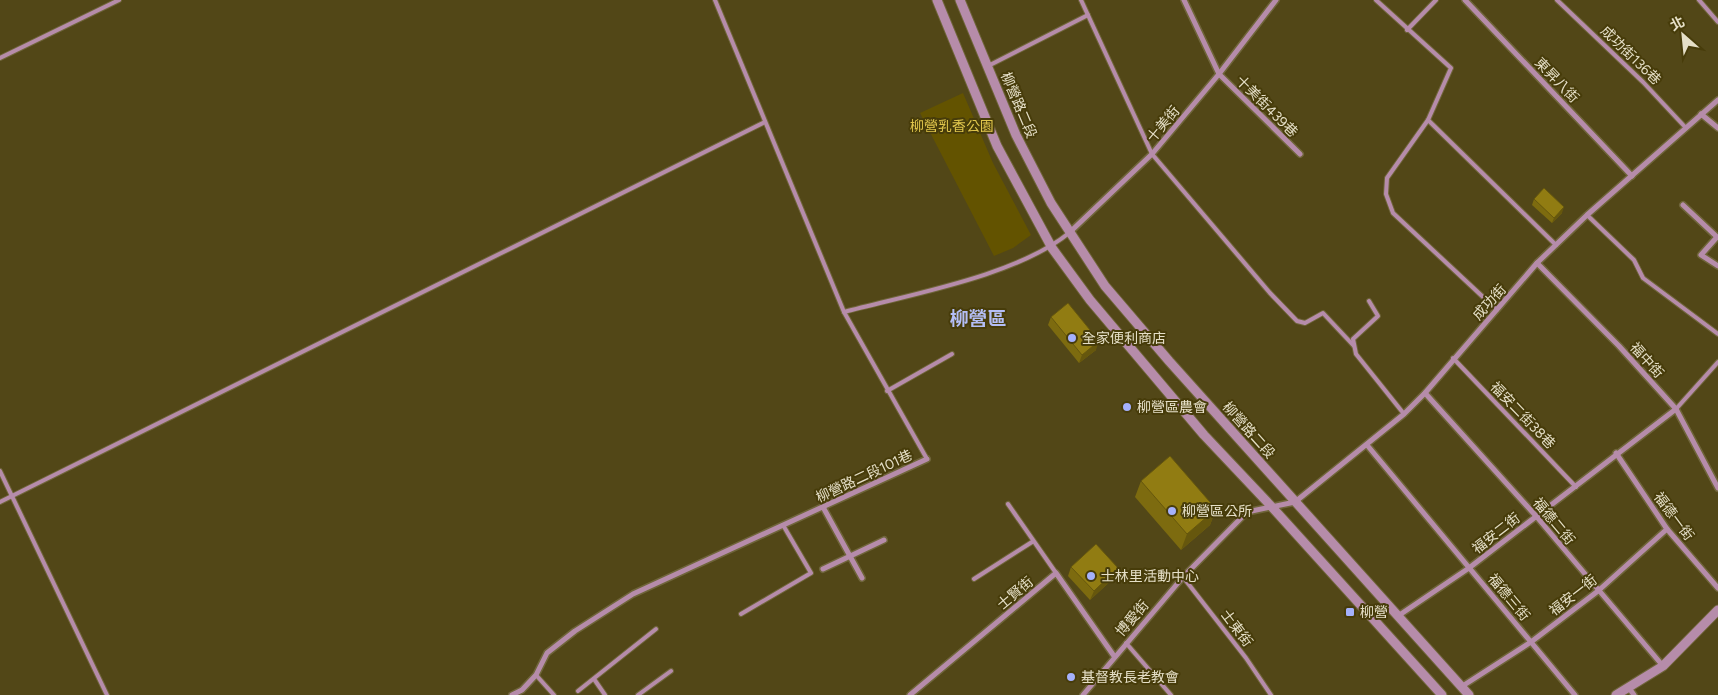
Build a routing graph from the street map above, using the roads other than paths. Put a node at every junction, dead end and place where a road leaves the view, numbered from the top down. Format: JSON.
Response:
{"nodes":[{"id":1,"x":119,"y":0,"type":"edge"},
{"id":2,"x":715,"y":0,"type":"edge"},
{"id":3,"x":938,"y":0,"type":"edge"},
{"id":4,"x":960,"y":0,"type":"edge"},
{"id":5,"x":1081,"y":0,"type":"edge"},
{"id":6,"x":1184,"y":0,"type":"edge"},
{"id":7,"x":1276,"y":0,"type":"edge"},
{"id":8,"x":1376,"y":0,"type":"edge"},
{"id":9,"x":1436,"y":0,"type":"edge"},
{"id":10,"x":1465,"y":0,"type":"edge"},
{"id":11,"x":1557,"y":0,"type":"edge"},
{"id":12,"x":1699,"y":0,"type":"edge"},
{"id":13,"x":1088,"y":15,"type":"junction"},
{"id":14,"x":1718,"y":22,"type":"edge"},
{"id":15,"x":1407,"y":30,"type":"junction"},
{"id":16,"x":0,"y":58,"type":"edge"},
{"id":17,"x":988,"y":66,"type":"junction"},
{"id":18,"x":1219,"y":74,"type":"junction"},
{"id":19,"x":1718,"y":100,"type":"edge"},
{"id":20,"x":1701,"y":114,"type":"junction"},
{"id":21,"x":1428,"y":120,"type":"junction"},
{"id":22,"x":765,"y":122,"type":"junction"},
{"id":23,"x":1686,"y":128,"type":"junction"},
{"id":24,"x":1718,"y":128,"type":"edge"},
{"id":25,"x":1152,"y":154,"type":"junction"},
{"id":26,"x":1300,"y":154,"type":"dead end"},
{"id":27,"x":1632,"y":176,"type":"junction"},
{"id":28,"x":1683,"y":205,"type":"dead end"},
{"id":29,"x":1587,"y":215,"type":"junction"},
{"id":30,"x":1069,"y":233,"type":"junction"},
{"id":31,"x":1717,"y":236,"type":"edge"},
{"id":32,"x":1556,"y":246,"type":"junction"},
{"id":33,"x":1052,"y":248,"type":"junction"},
{"id":34,"x":1538,"y":264,"type":"junction"},
{"id":35,"x":1718,"y":266,"type":"edge"},
{"id":36,"x":1369,"y":302,"type":"dead end"},
{"id":37,"x":1496,"y":310,"type":"junction"},
{"id":38,"x":844,"y":312,"type":"junction"},
{"id":39,"x":1718,"y":334,"type":"edge"},
{"id":40,"x":1354,"y":346,"type":"junction"},
{"id":41,"x":952,"y":354,"type":"dead end"},
{"id":42,"x":1453,"y":358,"type":"junction"},
{"id":43,"x":1718,"y":362,"type":"edge"},
{"id":44,"x":886,"y":391,"type":"junction"},
{"id":45,"x":1425,"y":393,"type":"junction"},
{"id":46,"x":1676,"y":409,"type":"junction"},
{"id":47,"x":1404,"y":414,"type":"junction"},
{"id":48,"x":1367,"y":445,"type":"junction"},
{"id":49,"x":1616,"y":453,"type":"junction"},
{"id":50,"x":926,"y":459,"type":"joint"},
{"id":51,"x":0,"y":471,"type":"edge"},
{"id":52,"x":1576,"y":486,"type":"junction"},
{"id":53,"x":1718,"y":488,"type":"edge"},
{"id":54,"x":13,"y":496,"type":"junction"},
{"id":55,"x":0,"y":502,"type":"edge"},
{"id":56,"x":1295,"y":502,"type":"junction"},
{"id":57,"x":1008,"y":504,"type":"dead end"},
{"id":58,"x":1271,"y":506,"type":"junction"},
{"id":59,"x":823,"y":507,"type":"junction"},
{"id":60,"x":1536,"y":516,"type":"junction"},
{"id":61,"x":784,"y":525,"type":"junction"},
{"id":62,"x":1667,"y":529,"type":"junction"},
{"id":63,"x":884,"y":540,"type":"dead end"},
{"id":64,"x":1032,"y":542,"type":"junction"},
{"id":65,"x":850,"y":556,"type":"junction"},
{"id":66,"x":1469,"y":568,"type":"junction"},
{"id":67,"x":823,"y":569,"type":"dead end"},
{"id":68,"x":1056,"y":573,"type":"junction"},
{"id":69,"x":1182,"y":577,"type":"junction"},
{"id":70,"x":862,"y":578,"type":"dead end"},
{"id":71,"x":974,"y":579,"type":"dead end"},
{"id":72,"x":1718,"y":588,"type":"edge"},
{"id":73,"x":1598,"y":591,"type":"junction"},
{"id":74,"x":1718,"y":610,"type":"edge"},
{"id":75,"x":741,"y":614,"type":"dead end"},
{"id":76,"x":1398,"y":616,"type":"junction"},
{"id":77,"x":656,"y":628,"type":"dead end"},
{"id":78,"x":1531,"y":642,"type":"junction"},
{"id":79,"x":1126,"y":643,"type":"junction"},
{"id":80,"x":1114,"y":656,"type":"junction"},
{"id":81,"x":1663,"y":666,"type":"junction"},
{"id":82,"x":671,"y":671,"type":"dead end"},
{"id":83,"x":536,"y":675,"type":"junction"},
{"id":84,"x":594,"y":679,"type":"junction"},
{"id":85,"x":1461,"y":687,"type":"junction"},
{"id":86,"x":578,"y":691,"type":"dead end"},
{"id":87,"x":1632,"y":691,"type":"edge"},
{"id":88,"x":107,"y":695,"type":"edge"},
{"id":89,"x":512,"y":695,"type":"edge"},
{"id":90,"x":554,"y":695,"type":"edge"},
{"id":91,"x":606,"y":695,"type":"edge"},
{"id":92,"x":638,"y":695,"type":"edge"},
{"id":93,"x":910,"y":695,"type":"edge"},
{"id":94,"x":1083,"y":695,"type":"edge"},
{"id":95,"x":1171,"y":695,"type":"edge"},
{"id":96,"x":1271,"y":695,"type":"edge"},
{"id":97,"x":1442,"y":695,"type":"edge"},
{"id":98,"x":1468,"y":695,"type":"edge"},
{"id":99,"x":1575,"y":695,"type":"edge"},
{"id":100,"x":1616,"y":695,"type":"edge"}],
"edges":[{"from":1,"to":16,"type":"lane"},
{"from":2,"to":22,"type":"lane","name":"柳營路二段101巷"},
{"from":3,"to":33,"type":"street"},
{"from":4,"to":17,"type":"street","name":"柳營路二段"},
{"from":5,"to":13,"type":"lane"},
{"from":6,"to":18,"type":"street"},
{"from":7,"to":18,"type":"street","name":"十美街"},
{"from":8,"to":15,"type":"lane"},
{"from":9,"to":15,"type":"lane"},
{"from":10,"to":27,"type":"street","name":"東昇八街"},
{"from":11,"to":23,"type":"lane","name":"成功街136巷"},
{"from":12,"to":14,"type":"lane"},
{"from":13,"to":17,"type":"lane"},
{"from":13,"to":25,"type":"lane"},
{"from":15,"to":21,"type":"lane"},
{"from":17,"to":30,"type":"street","name":"柳營路二段"},
{"from":18,"to":25,"type":"street","name":"十美街"},
{"from":18,"to":26,"type":"street","name":"十美街439巷"},
{"from":19,"to":20,"type":"street","name":"成功街"},
{"from":20,"to":23,"type":"street","name":"成功街"},
{"from":20,"to":24,"type":"street"},
{"from":21,"to":32,"type":"lane"},
{"from":21,"to":37,"type":"lane"},
{"from":22,"to":38,"type":"lane","name":"柳營路二段101巷"},
{"from":22,"to":54,"type":"lane"},
{"from":23,"to":27,"type":"street","name":"成功街"},
{"from":25,"to":30,"type":"street","name":"十美街"},
{"from":25,"to":40,"type":"lane"},
{"from":27,"to":29,"type":"street","name":"成功街"},
{"from":28,"to":31,"type":"street"},
{"from":29,"to":32,"type":"street","name":"成功街"},
{"from":29,"to":39,"type":"lane"},
{"from":30,"to":33,"type":"lane","name":"十美街"},
{"from":30,"to":56,"type":"street","name":"柳營路二段"},
{"from":31,"to":35,"type":"street"},
{"from":32,"to":34,"type":"street","name":"成功街"},
{"from":33,"to":38,"type":"lane"},
{"from":33,"to":58,"type":"street"},
{"from":34,"to":37,"type":"street","name":"成功街"},
{"from":34,"to":46,"type":"street","name":"福中街"},
{"from":36,"to":40,"type":"lane"},
{"from":37,"to":42,"type":"street","name":"成功街"},
{"from":38,"to":44,"type":"lane","name":"柳營路二段101巷"},
{"from":40,"to":47,"type":"lane"},
{"from":41,"to":44,"type":"lane"},
{"from":42,"to":45,"type":"street","name":"成功街"},
{"from":42,"to":52,"type":"lane","name":"福安二街38巷"},
{"from":43,"to":46,"type":"lane"},
{"from":44,"to":50,"type":"lane","name":"柳營路二段101巷"},
{"from":45,"to":47,"type":"street","name":"成功街"},
{"from":45,"to":60,"type":"street","name":"福德二街"},
{"from":46,"to":49,"type":"street","name":"福安二街"},
{"from":46,"to":53,"type":"street","name":"福中街"},
{"from":47,"to":48,"type":"street","name":"成功街"},
{"from":48,"to":56,"type":"street","name":"成功街"},
{"from":48,"to":66,"type":"street","name":"福德三街"},
{"from":49,"to":52,"type":"street","name":"福安二街"},
{"from":49,"to":62,"type":"street","name":"福德一街"},
{"from":50,"to":59,"type":"street","name":"柳營路二段101巷"},
{"from":51,"to":54,"type":"lane"},
{"from":52,"to":60,"type":"street","name":"福安二街"},
{"from":54,"to":55,"type":"lane"},
{"from":54,"to":88,"type":"lane"},
{"from":56,"to":58,"type":"street","name":"成功街"},
{"from":56,"to":76,"type":"street","name":"柳營路二段"},
{"from":57,"to":64,"type":"lane"},
{"from":58,"to":69,"type":"street","name":"博愛街"},
{"from":58,"to":97,"type":"street"},
{"from":59,"to":61,"type":"street","name":"柳營路二段101巷"},
{"from":59,"to":65,"type":"street"},
{"from":60,"to":66,"type":"street","name":"福安二街"},
{"from":60,"to":73,"type":"street","name":"福德二街"},
{"from":61,"to":75,"type":"lane"},
{"from":61,"to":83,"type":"street","name":"柳營路二段101巷"},
{"from":62,"to":72,"type":"street","name":"福德一街"},
{"from":62,"to":73,"type":"street","name":"福安一街"},
{"from":63,"to":65,"type":"street"},
{"from":64,"to":68,"type":"lane"},
{"from":64,"to":71,"type":"lane"},
{"from":65,"to":67,"type":"street"},
{"from":65,"to":70,"type":"street"},
{"from":66,"to":76,"type":"street","name":"福安二街"},
{"from":66,"to":78,"type":"street","name":"福德三街"},
{"from":68,"to":80,"type":"street"},
{"from":68,"to":93,"type":"street","name":"士賢街"},
{"from":69,"to":79,"type":"street","name":"博愛街"},
{"from":69,"to":96,"type":"lane","name":"士東街"},
{"from":73,"to":78,"type":"street","name":"福安一街"},
{"from":73,"to":81,"type":"street","name":"福德二街"},
{"from":74,"to":81,"type":"street"},
{"from":76,"to":85,"type":"street","name":"柳營路二段"},
{"from":77,"to":84,"type":"lane"},
{"from":78,"to":85,"type":"street","name":"福安一街"},
{"from":78,"to":99,"type":"street","name":"福德三街"},
{"from":79,"to":80,"type":"street","name":"博愛街"},
{"from":79,"to":95,"type":"lane"},
{"from":80,"to":94,"type":"street","name":"博愛街"},
{"from":81,"to":87,"type":"street"},
{"from":82,"to":92,"type":"lane"},
{"from":83,"to":89,"type":"street","name":"柳營路二段101巷"},
{"from":83,"to":90,"type":"lane"},
{"from":84,"to":86,"type":"lane"},
{"from":84,"to":91,"type":"lane"},
{"from":85,"to":98,"type":"street","name":"柳營路二段"},
{"from":87,"to":100,"type":"street"}]}
